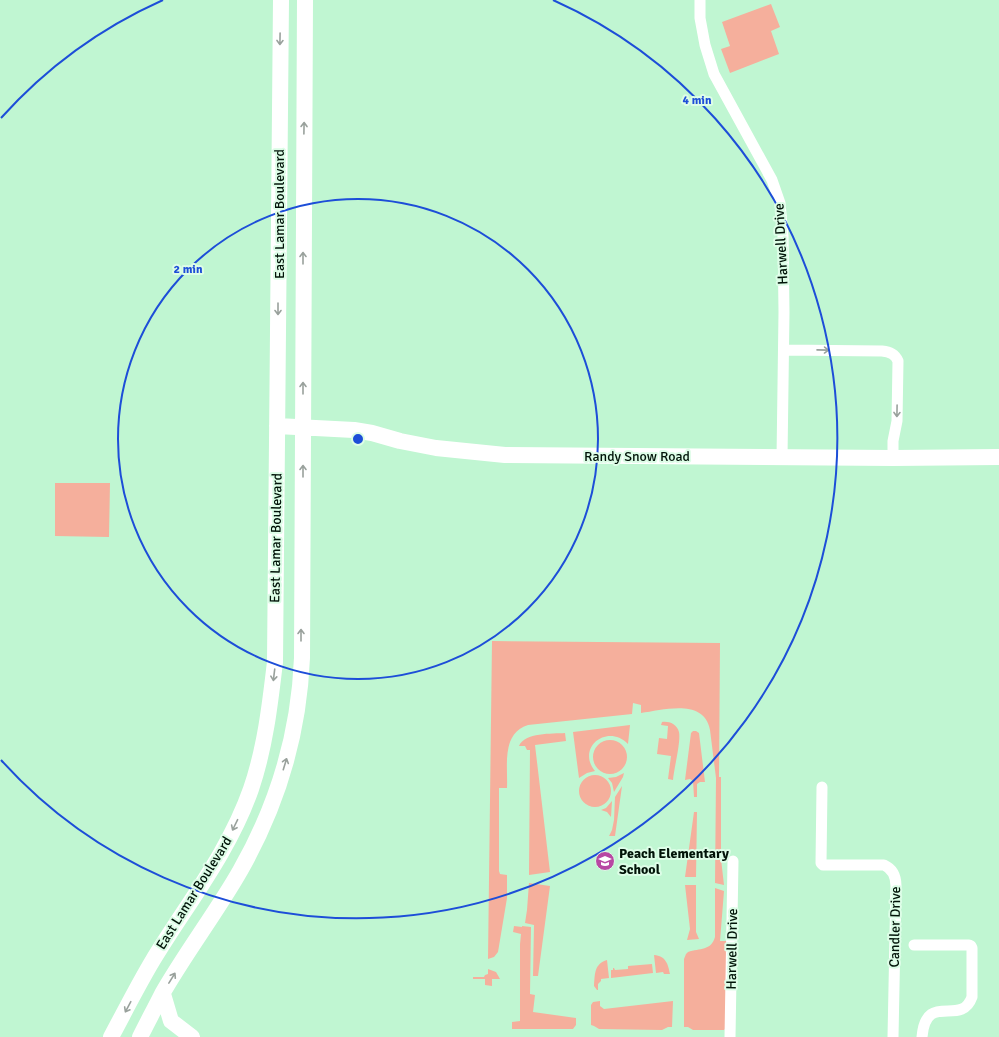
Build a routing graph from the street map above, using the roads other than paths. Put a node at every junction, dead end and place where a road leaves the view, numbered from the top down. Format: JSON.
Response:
{"nodes":[{"id":1,"x":280,"y":0,"type":"edge"},
{"id":2,"x":305,"y":0,"type":"edge"},
{"id":3,"x":700,"y":0,"type":"edge"},
{"id":4,"x":784,"y":350,"type":"junction"},
{"id":5,"x":277,"y":426,"type":"junction"},
{"id":6,"x":303,"y":427,"type":"junction"},
{"id":7,"x":999,"y":457,"type":"edge"},
{"id":8,"x":782,"y":458,"type":"junction"},
{"id":9,"x":893,"y":458,"type":"junction"},
{"id":10,"x":822,"y":787,"type":"dead end"},
{"id":11,"x":251,"y":789,"type":"junction"},
{"id":12,"x":274,"y":801,"type":"junction"},
{"id":13,"x":733,"y":861,"type":"dead end"},
{"id":14,"x":914,"y":944,"type":"dead end"},
{"id":15,"x":163,"y":994,"type":"junction"},
{"id":16,"x":111,"y":1037,"type":"edge"},
{"id":17,"x":140,"y":1037,"type":"edge"},
{"id":18,"x":192,"y":1037,"type":"edge"},
{"id":19,"x":730,"y":1037,"type":"edge"},
{"id":20,"x":893,"y":1037,"type":"edge"},
{"id":21,"x":922,"y":1037,"type":"edge"}],
"edges":[{"from":1,"to":5,"type":"main road","name":"East Lamar Boulevard","one_way":true},
{"from":6,"to":2,"type":"main road","name":"East Lamar Boulevard","one_way":true},
{"from":3,"to":4,"type":"street","name":"Harwell Drive"},
{"from":4,"to":8,"type":"street","name":"Harwell Drive"},
{"from":4,"to":9,"type":"street","one_way":true},
{"from":5,"to":6,"type":"main road","name":"Randy Snow Road"},
{"from":5,"to":11,"type":"main road","name":"East Lamar Boulevard","one_way":true},
{"from":6,"to":8,"type":"main road","name":"Randy Snow Road"},
{"from":12,"to":6,"type":"main road","name":"East Lamar Boulevard","one_way":true},
{"from":7,"to":9,"type":"main road","name":"Randy Snow Road"},
{"from":8,"to":9,"type":"main road","name":"Randy Snow Road"},
{"from":10,"to":20,"type":"street","name":"Candler Drive"},
{"from":11,"to":12,"type":"main road"},
{"from":11,"to":16,"type":"main road","name":"East Lamar Boulevard","one_way":true},
{"from":15,"to":12,"type":"main road","name":"East Lamar Boulevard","one_way":true},
{"from":13,"to":19,"type":"street","name":"Harwell Drive"},
{"from":14,"to":21,"type":"street"},
{"from":15,"to":17,"type":"main road","name":"East Lamar Boulevard"},
{"from":15,"to":18,"type":"main road"}]}
